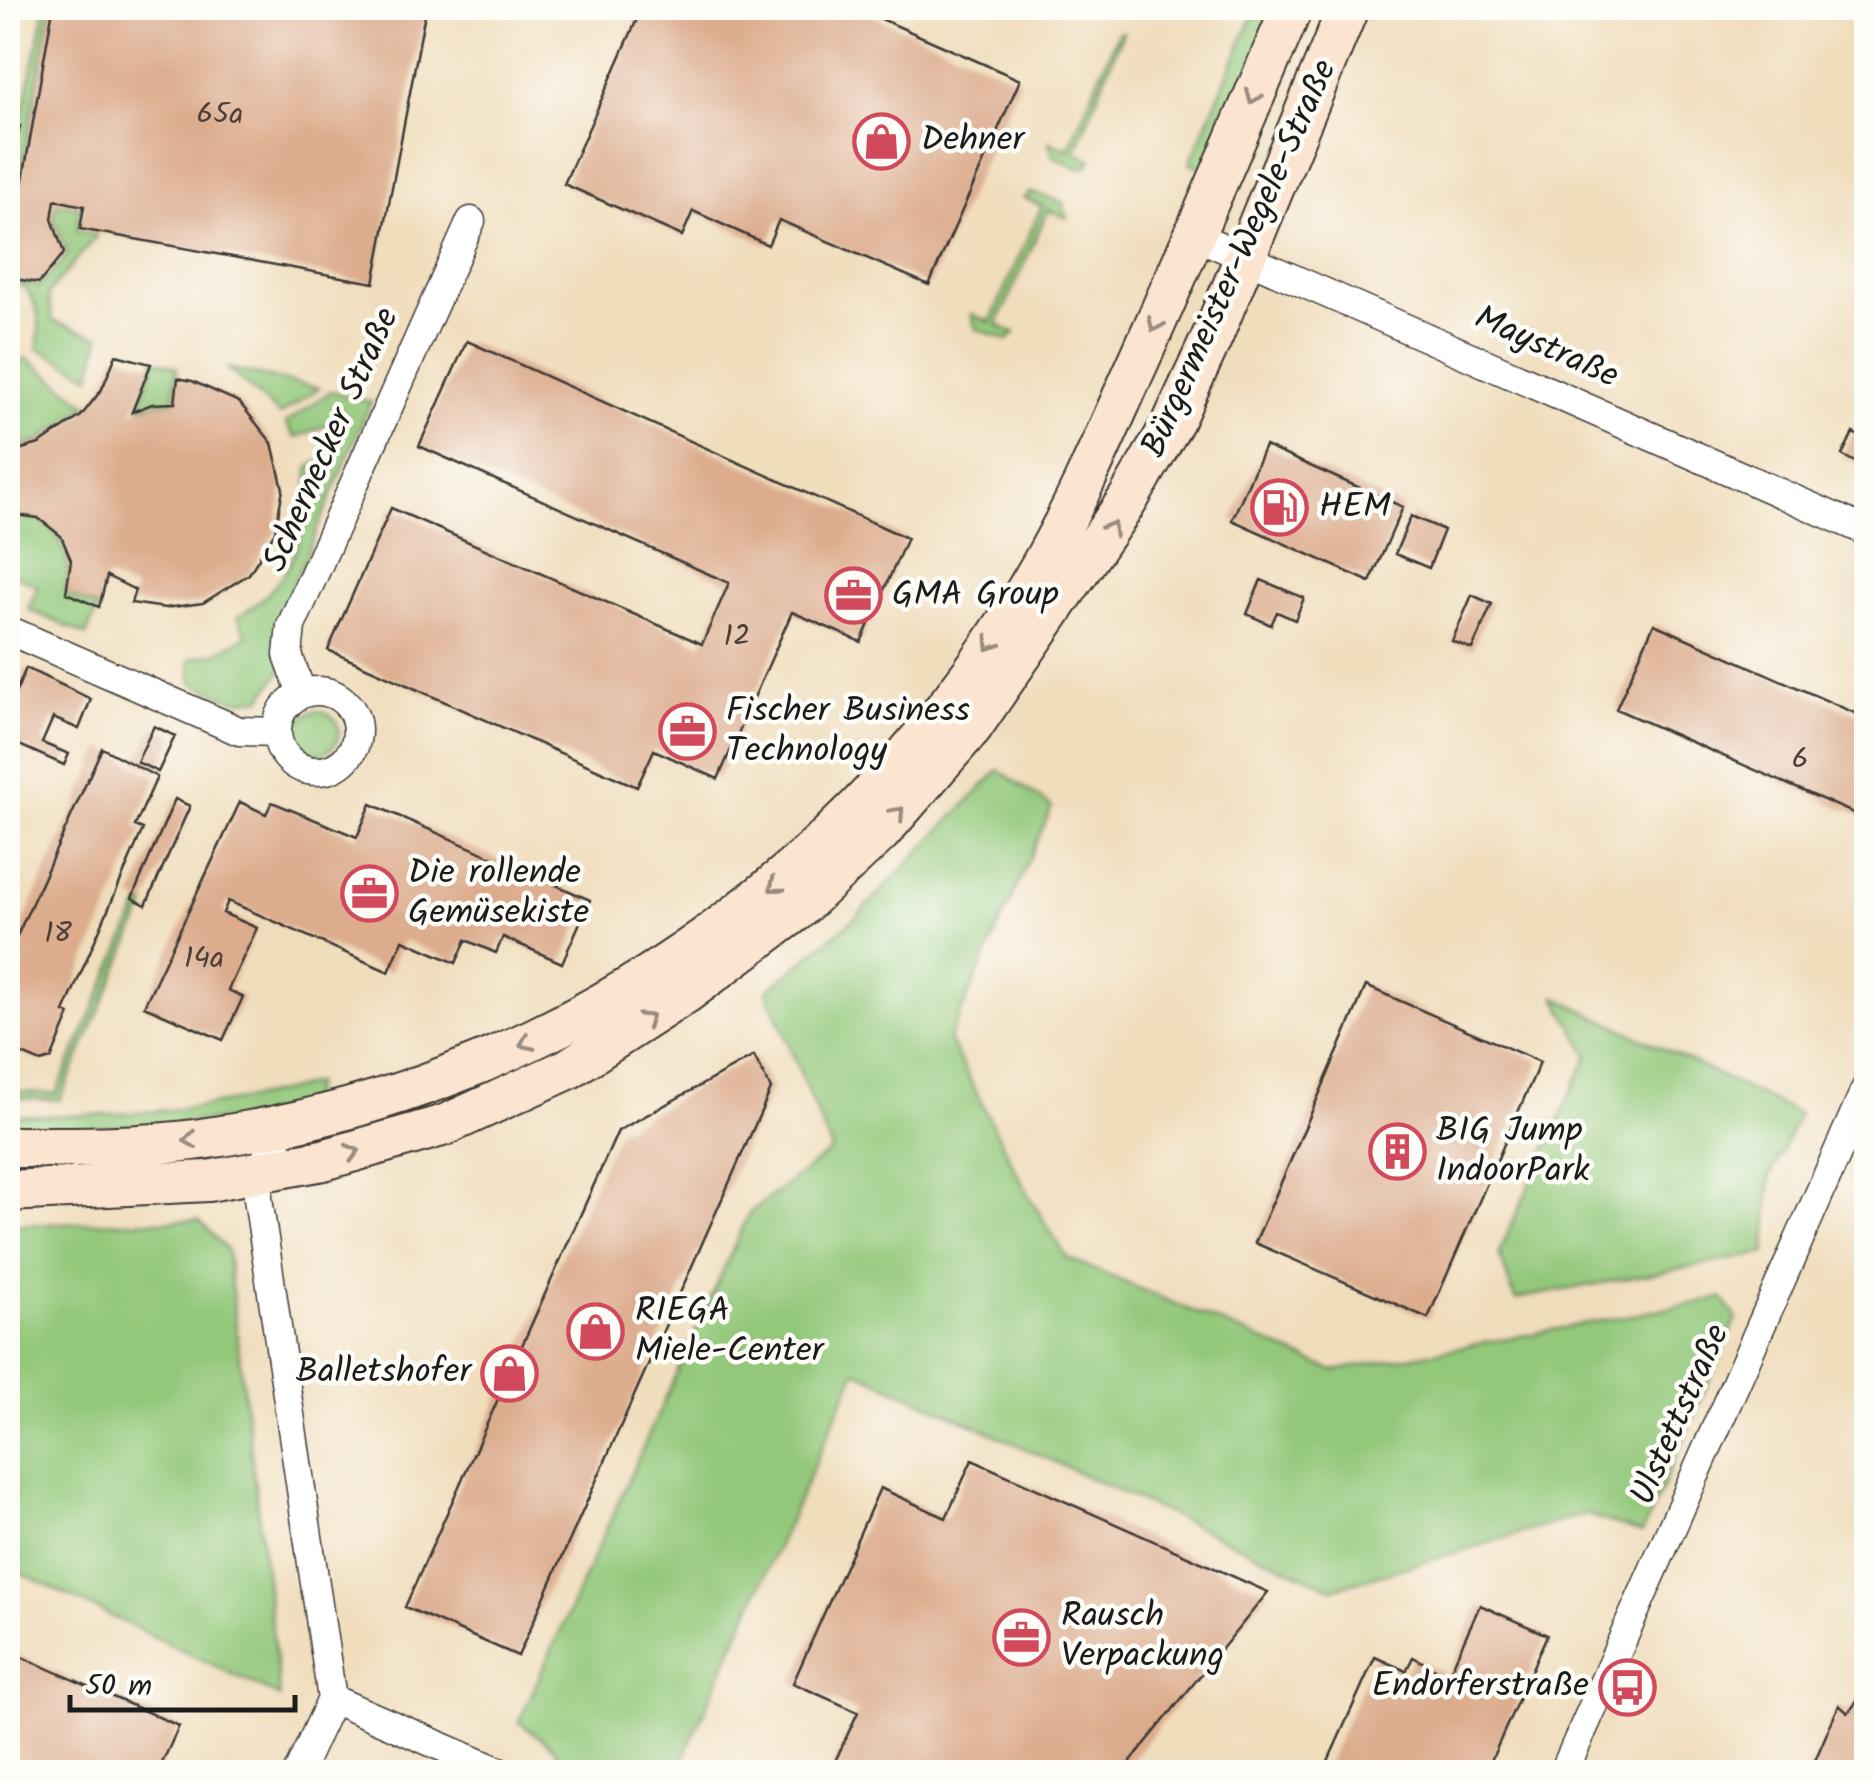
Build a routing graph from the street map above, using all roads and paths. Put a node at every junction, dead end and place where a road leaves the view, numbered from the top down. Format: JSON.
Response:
{"nodes":[{"id":1,"x":1292,"y":8,"type":"edge"},
{"id":2,"x":1348,"y":8,"type":"edge"},
{"id":3,"x":471,"y":221,"type":"dead end"},
{"id":4,"x":1194,"y":236,"type":"junction"},
{"id":5,"x":1244,"y":258,"type":"junction"},
{"id":6,"x":1866,"y":531,"type":"edge"},
{"id":7,"x":8,"y":630,"type":"edge"},
{"id":8,"x":302,"y":694,"type":"junction"},
{"id":9,"x":278,"y":732,"type":"junction"},
{"id":10,"x":1866,"y":1088,"type":"edge"},
{"id":11,"x":286,"y":1124,"type":"junction"},
{"id":12,"x":8,"y":1146,"type":"edge"},
{"id":13,"x":258,"y":1172,"type":"junction"},
{"id":14,"x":8,"y":1192,"type":"edge"},
{"id":15,"x":332,"y":1698,"type":"junction"},
{"id":16,"x":298,"y":1772,"type":"edge"},
{"id":17,"x":500,"y":1772,"type":"edge"},
{"id":18,"x":1564,"y":1772,"type":"edge"}],
"edges":[{"from":1,"to":4,"type":"main road","name":"Bürgermeister-Wegele-Straße","one_way":true},
{"from":2,"to":5,"type":"main road","name":"Bürgermeister-Wegele-Straße"},
{"from":3,"to":8,"type":"street","name":"Schernecker Straße"},
{"from":4,"to":5,"type":"street","name":"Maystraße"},
{"from":4,"to":11,"type":"main road","name":"Bürgermeister-Wegele-Straße","one_way":true},
{"from":5,"to":6,"type":"street","name":"Maystraße"},
{"from":13,"to":5,"type":"main road","name":"Bürgermeister-Wegele-Straße","one_way":true},
{"from":7,"to":9,"type":"street"},
{"from":8,"to":9,"type":"street"},
{"from":8,"to":9,"type":"street"},
{"from":10,"to":18,"type":"street","name":"Ulstettstraße"},
{"from":11,"to":12,"type":"main road","name":"Bürgermeister-Wegele-Straße","one_way":true},
{"from":11,"to":13,"type":"street"},
{"from":13,"to":14,"type":"main road","name":"Bürgermeister-Wegele-Straße"},
{"from":13,"to":15,"type":"street"},
{"from":15,"to":16,"type":"street"},
{"from":15,"to":17,"type":"street"}]}
